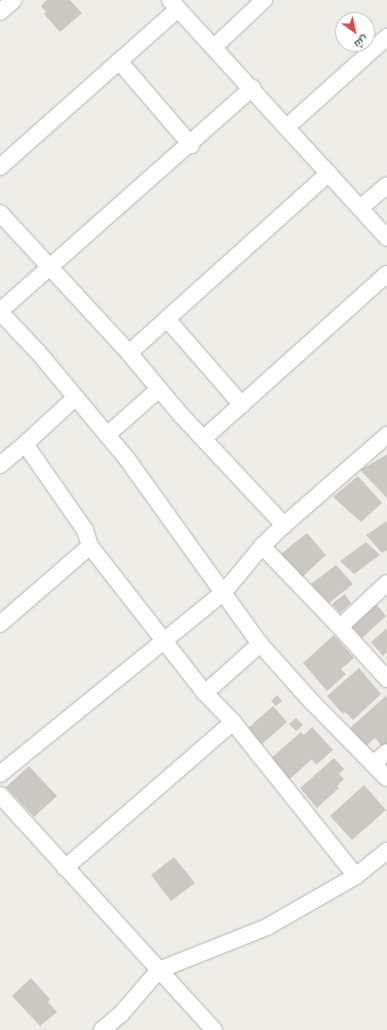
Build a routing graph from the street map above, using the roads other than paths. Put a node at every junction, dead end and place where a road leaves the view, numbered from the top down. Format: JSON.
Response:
{"nodes":[{"id":1,"x":14,"y":0,"type":"edge"},
{"id":2,"x":264,"y":0,"type":"edge"},
{"id":3,"x":174,"y":4,"type":"edge"},
{"id":4,"x":0,"y":12,"type":"edge"},
{"id":5,"x":387,"y":36,"type":"edge"},
{"id":6,"x":214,"y":47,"type":"junction"},
{"id":7,"x":119,"y":61,"type":"junction"},
{"id":8,"x":252,"y":88,"type":"junction"},
{"id":9,"x":287,"y":127,"type":"junction"},
{"id":10,"x":191,"y":145,"type":"junction"},
{"id":11,"x":0,"y":167,"type":"edge"},
{"id":12,"x":329,"y":173,"type":"junction"},
{"id":13,"x":387,"y":185,"type":"edge"},
{"id":14,"x":360,"y":208,"type":"junction"},
{"id":15,"x":0,"y":213,"type":"edge"},
{"id":16,"x":387,"y":238,"type":"edge"},
{"id":17,"x":51,"y":267,"type":"junction"},
{"id":18,"x":387,"y":274,"type":"edge"},
{"id":19,"x":0,"y":312,"type":"edge"},
{"id":20,"x":167,"y":319,"type":"junction"},
{"id":21,"x":129,"y":353,"type":"junction"},
{"id":22,"x":159,"y":389,"type":"junction"},
{"id":23,"x":75,"y":398,"type":"junction"},
{"id":24,"x":242,"y":405,"type":"junction"},
{"id":25,"x":387,"y":434,"type":"edge"},
{"id":26,"x":107,"y":435,"type":"junction"},
{"id":27,"x":203,"y":439,"type":"junction"},
{"id":28,"x":26,"y":444,"type":"junction"},
{"id":29,"x":0,"y":465,"type":"edge"},
{"id":30,"x":284,"y":525,"type":"junction"},
{"id":31,"x":90,"y":546,"type":"junction"},
{"id":32,"x":262,"y":546,"type":"junction"},
{"id":33,"x":387,"y":583,"type":"edge"},
{"id":34,"x":224,"y":592,"type":"junction"},
{"id":35,"x":0,"y":624,"type":"edge"},
{"id":36,"x":340,"y":627,"type":"junction"},
{"id":37,"x":165,"y":640,"type":"junction"},
{"id":38,"x":260,"y":644,"type":"junction"},
{"id":39,"x":387,"y":679,"type":"edge"},
{"id":40,"x":205,"y":693,"type":"junction"},
{"id":41,"x":234,"y":722,"type":"junction"},
{"id":42,"x":387,"y":752,"type":"edge"},
{"id":43,"x":373,"y":764,"type":"junction"},
{"id":44,"x":0,"y":774,"type":"edge"},
{"id":45,"x":387,"y":778,"type":"edge"},
{"id":46,"x":0,"y":795,"type":"edge"},
{"id":47,"x":387,"y":851,"type":"edge"},
{"id":48,"x":65,"y":868,"type":"junction"},
{"id":49,"x":356,"y":876,"type":"junction"},
{"id":50,"x":159,"y":970,"type":"junction"},
{"id":51,"x":102,"y":1030,"type":"edge"},
{"id":52,"x":214,"y":1030,"type":"edge"}],
"edges":[{"from":1,"to":4,"type":"street"},
{"from":2,"to":6,"type":"street"},
{"from":3,"to":6,"type":"street"},
{"from":3,"to":7,"type":"street"},
{"from":5,"to":9,"type":"street"},
{"from":6,"to":8,"type":"street"},
{"from":7,"to":10,"type":"street"},
{"from":7,"to":11,"type":"street"},
{"from":8,"to":9,"type":"street"},
{"from":8,"to":10,"type":"street"},
{"from":9,"to":12,"type":"street"},
{"from":10,"to":17,"type":"street"},
{"from":12,"to":14,"type":"street"},
{"from":12,"to":20,"type":"street"},
{"from":13,"to":14,"type":"street"},
{"from":14,"to":16,"type":"street"},
{"from":15,"to":17,"type":"street"},
{"from":17,"to":19,"type":"street"},
{"from":17,"to":21,"type":"street"},
{"from":18,"to":24,"type":"street"},
{"from":19,"to":23,"type":"street"},
{"from":20,"to":21,"type":"street"},
{"from":20,"to":24,"type":"street"},
{"from":21,"to":22,"type":"street"},
{"from":22,"to":26,"type":"street"},
{"from":22,"to":27,"type":"street"},
{"from":23,"to":26,"type":"street"},
{"from":23,"to":28,"type":"street"},
{"from":24,"to":27,"type":"street"},
{"from":25,"to":30,"type":"street"},
{"from":26,"to":34,"type":"street"},
{"from":27,"to":30,"type":"street"},
{"from":28,"to":29,"type":"street"},
{"from":28,"to":31,"type":"street"},
{"from":30,"to":32,"type":"street"},
{"from":31,"to":35,"type":"street"},
{"from":31,"to":37,"type":"street"},
{"from":32,"to":34,"type":"street"},
{"from":32,"to":36,"type":"street"},
{"from":33,"to":36,"type":"street"},
{"from":34,"to":37,"type":"street"},
{"from":34,"to":38,"type":"street"},
{"from":36,"to":39,"type":"street"},
{"from":37,"to":40,"type":"street"},
{"from":37,"to":44,"type":"street"},
{"from":38,"to":40,"type":"street"},
{"from":38,"to":43,"type":"street"},
{"from":40,"to":41,"type":"street"},
{"from":41,"to":48,"type":"street"},
{"from":41,"to":49,"type":"street"},
{"from":42,"to":43,"type":"street"},
{"from":43,"to":45,"type":"street"},
{"from":46,"to":48,"type":"street"},
{"from":47,"to":49,"type":"street"},
{"from":48,"to":50,"type":"street"},
{"from":49,"to":50,"type":"street"},
{"from":50,"to":51,"type":"street"},
{"from":50,"to":52,"type":"street"}]}
